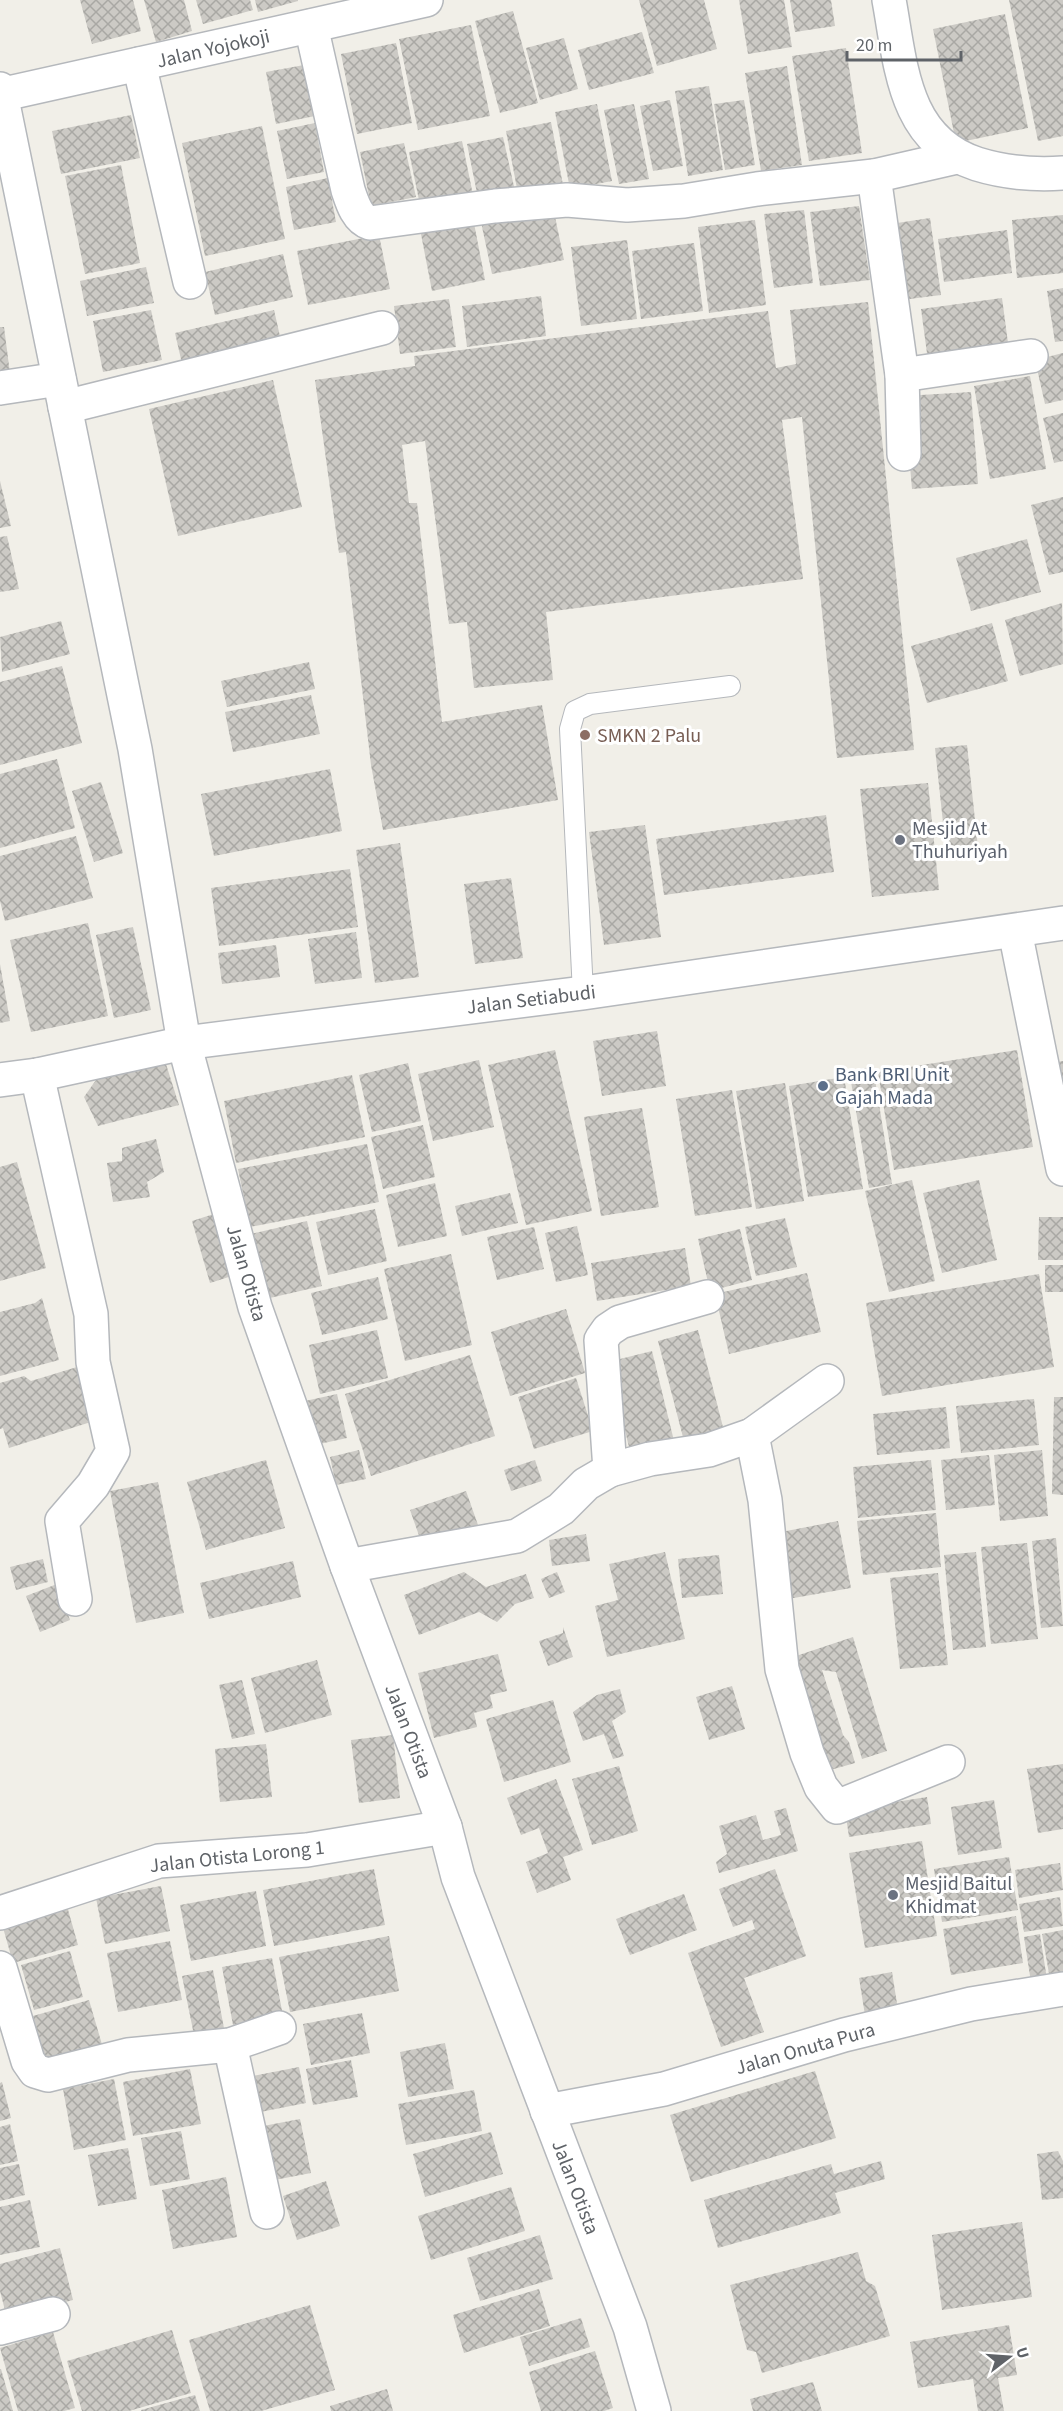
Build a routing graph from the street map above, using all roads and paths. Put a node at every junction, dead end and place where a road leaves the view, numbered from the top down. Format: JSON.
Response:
{"nodes":[{"id":1,"x":426,"y":0,"type":"edge"},
{"id":2,"x":889,"y":0,"type":"edge"},
{"id":3,"x":311,"y":26,"type":"junction"},
{"id":4,"x":140,"y":64,"type":"junction"},
{"id":5,"x":1,"y":93,"type":"edge"},
{"id":6,"x":957,"y":158,"type":"junction"},
{"id":7,"x":1063,"y":173,"type":"edge"},
{"id":8,"x":874,"y":176,"type":"junction"},
{"id":9,"x":190,"y":282,"type":"dead end"},
{"id":10,"x":382,"y":328,"type":"dead end"},
{"id":11,"x":1031,"y":356,"type":"dead end"},
{"id":12,"x":902,"y":375,"type":"junction"},
{"id":13,"x":0,"y":388,"type":"edge"},
{"id":14,"x":62,"y":393,"type":"junction"},
{"id":15,"x":904,"y":454,"type":"dead end"},
{"id":16,"x":729,"y":686,"type":"dead end"},
{"id":17,"x":1063,"y":923,"type":"edge"},
{"id":18,"x":1015,"y":931,"type":"junction"},
{"id":19,"x":583,"y":993,"type":"junction"},
{"id":20,"x":184,"y":1043,"type":"junction"},
{"id":21,"x":37,"y":1075,"type":"junction"},
{"id":22,"x":0,"y":1080,"type":"edge"},
{"id":23,"x":1063,"y":1168,"type":"edge"},
{"id":24,"x":707,"y":1297,"type":"dead end"},
{"id":25,"x":826,"y":1381,"type":"dead end"},
{"id":26,"x":752,"y":1436,"type":"junction"},
{"id":27,"x":610,"y":1470,"type":"junction"},
{"id":28,"x":347,"y":1566,"type":"junction"},
{"id":29,"x":75,"y":1599,"type":"dead end"},
{"id":30,"x":948,"y":1762,"type":"dead end"},
{"id":31,"x":445,"y":1827,"type":"junction"},
{"id":32,"x":0,"y":1913,"type":"edge"},
{"id":33,"x":0,"y":1968,"type":"edge"},
{"id":34,"x":1063,"y":1989,"type":"edge"},
{"id":35,"x":279,"y":2028,"type":"dead end"},
{"id":36,"x":230,"y":2045,"type":"junction"},
{"id":37,"x":547,"y":2111,"type":"junction"},
{"id":38,"x":267,"y":2212,"type":"dead end"},
{"id":39,"x":53,"y":2314,"type":"dead end"},
{"id":40,"x":0,"y":2328,"type":"edge"},
{"id":41,"x":654,"y":2411,"type":"edge"}],
"edges":[{"from":1,"to":3,"type":"street","name":"Jalan Yojokoji"},
{"from":2,"to":6,"type":"street"},
{"from":3,"to":4,"type":"street","name":"Jalan Yojokoji"},
{"from":3,"to":8,"type":"street"},
{"from":4,"to":5,"type":"street","name":"Jalan Yojokoji"},
{"from":4,"to":9,"type":"street"},
{"from":5,"to":14,"type":"street","name":"Jalan Otista"},
{"from":6,"to":7,"type":"street"},
{"from":6,"to":8,"type":"street"},
{"from":8,"to":12,"type":"street"},
{"from":10,"to":14,"type":"street"},
{"from":11,"to":12,"type":"street"},
{"from":12,"to":15,"type":"street"},
{"from":13,"to":14,"type":"street"},
{"from":14,"to":20,"type":"street","name":"Jalan Otista"},
{"from":16,"to":19,"type":"lane"},
{"from":17,"to":18,"type":"street","name":"Jalan Setiabudi"},
{"from":18,"to":19,"type":"street","name":"Jalan Setiabudi"},
{"from":18,"to":23,"type":"street"},
{"from":19,"to":20,"type":"street","name":"Jalan Setiabudi"},
{"from":20,"to":21,"type":"street","name":"Jalan Setiabudi"},
{"from":20,"to":28,"type":"street","name":"Jalan Otista"},
{"from":21,"to":22,"type":"street","name":"Jalan Setiabudi"},
{"from":21,"to":29,"type":"street"},
{"from":24,"to":27,"type":"street"},
{"from":25,"to":26,"type":"street"},
{"from":26,"to":27,"type":"street"},
{"from":26,"to":30,"type":"street"},
{"from":27,"to":28,"type":"street"},
{"from":28,"to":31,"type":"street","name":"Jalan Otista"},
{"from":31,"to":32,"type":"street","name":"Jalan Otista Lorong 1"},
{"from":31,"to":37,"type":"street","name":"Jalan Otista"},
{"from":33,"to":36,"type":"street"},
{"from":34,"to":37,"type":"street","name":"Jalan Onuta Pura"},
{"from":35,"to":36,"type":"street"},
{"from":36,"to":38,"type":"street"},
{"from":37,"to":41,"type":"street","name":"Jalan Otista"},
{"from":39,"to":40,"type":"street"}]}
